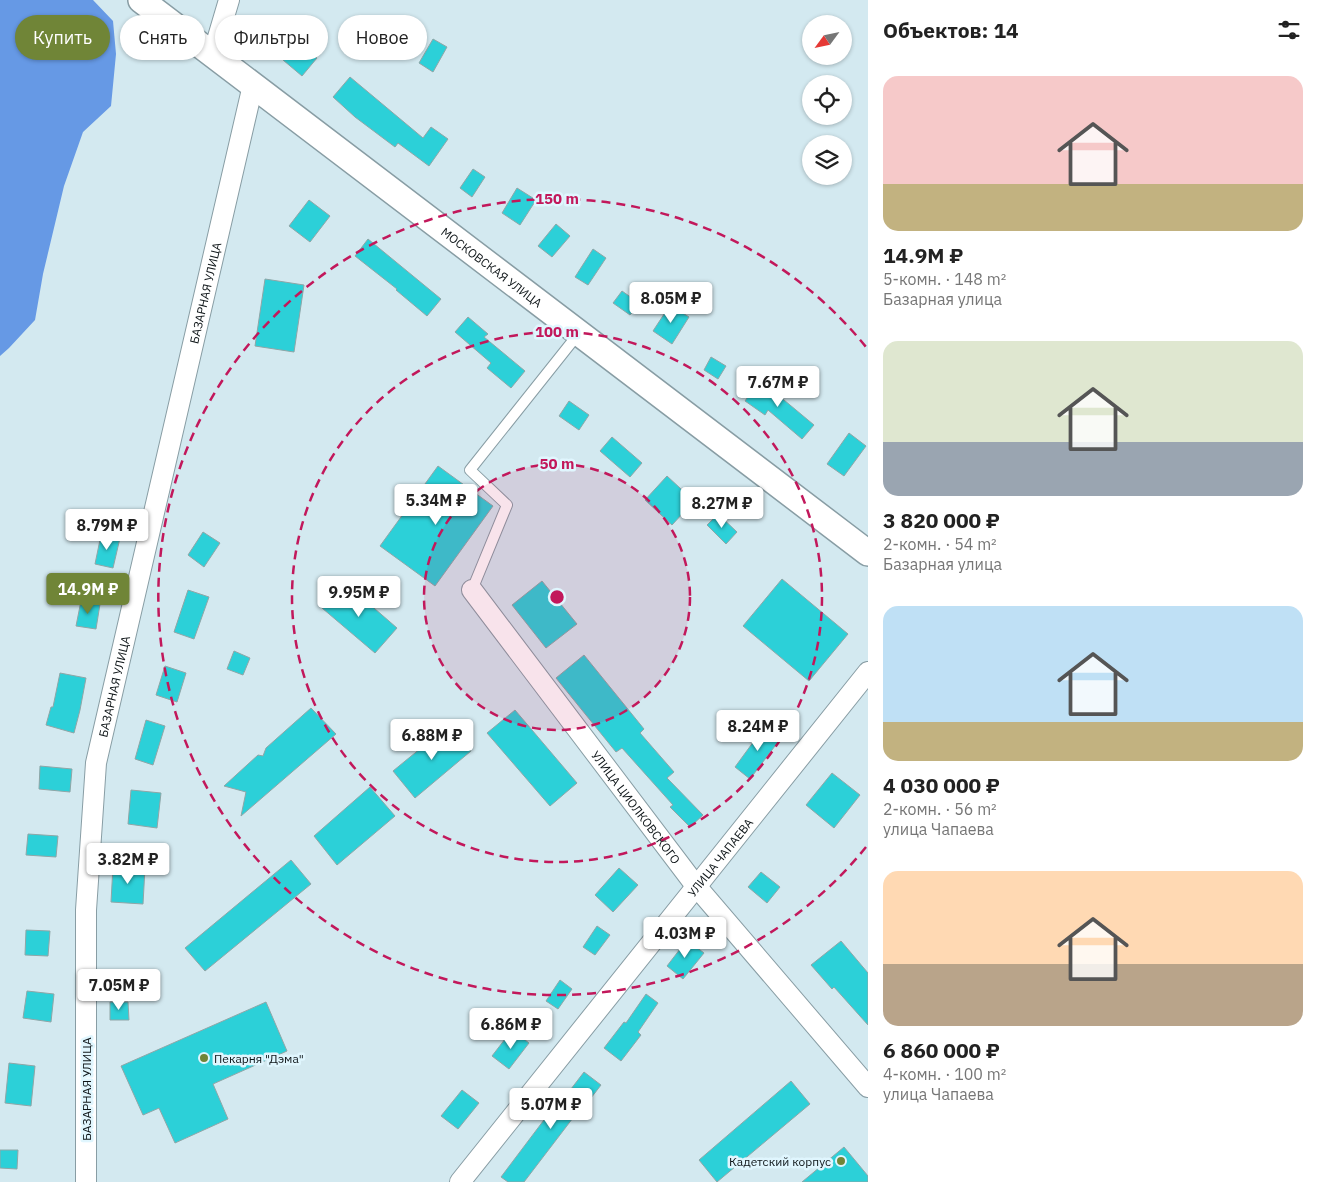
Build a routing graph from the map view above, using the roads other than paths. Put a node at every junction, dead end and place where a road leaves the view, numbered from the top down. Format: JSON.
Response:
{"nodes":[{"id":1,"x":141,"y":0,"type":"edge"},
{"id":2,"x":229,"y":0,"type":"edge"},
{"id":3,"x":213,"y":54,"type":"junction"},
{"id":4,"x":253,"y":85,"type":"junction"},
{"id":5,"x":579,"y":333,"type":"junction"},
{"id":6,"x":868,"y":553,"type":"edge"},
{"id":7,"x":472,"y":590,"type":"joint"},
{"id":8,"x":868,"y":672,"type":"edge"},
{"id":9,"x":696,"y":886,"type":"junction"},
{"id":10,"x":868,"y":1087,"type":"edge"},
{"id":11,"x":86,"y":1182,"type":"edge"},
{"id":12,"x":460,"y":1182,"type":"edge"}],
"edges":[{"from":1,"to":3,"type":"street","name":"МОСКОВСКАЯ УЛИЦА"},
{"from":2,"to":3,"type":"street"},
{"from":3,"to":4,"type":"street","name":"МОСКОВСКАЯ УЛИЦА"},
{"from":4,"to":5,"type":"street","name":"МОСКОВСКАЯ УЛИЦА"},
{"from":4,"to":11,"type":"street","name":"БАЗАРНАЯ УЛИЦА"},
{"from":5,"to":6,"type":"street","name":"МОСКОВСКАЯ УЛИЦА"},
{"from":5,"to":7,"type":"lane"},
{"from":7,"to":9,"type":"street","name":"УЛИЦА ЦИОЛКОВСКОГО"},
{"from":8,"to":9,"type":"street","name":"УЛИЦА ЧАПАЕВА"},
{"from":9,"to":10,"type":"street","name":"УЛИЦА ЦИОЛКОВСКОГО"},
{"from":9,"to":12,"type":"street","name":"УЛИЦА ЧАПАЕВА"}]}
